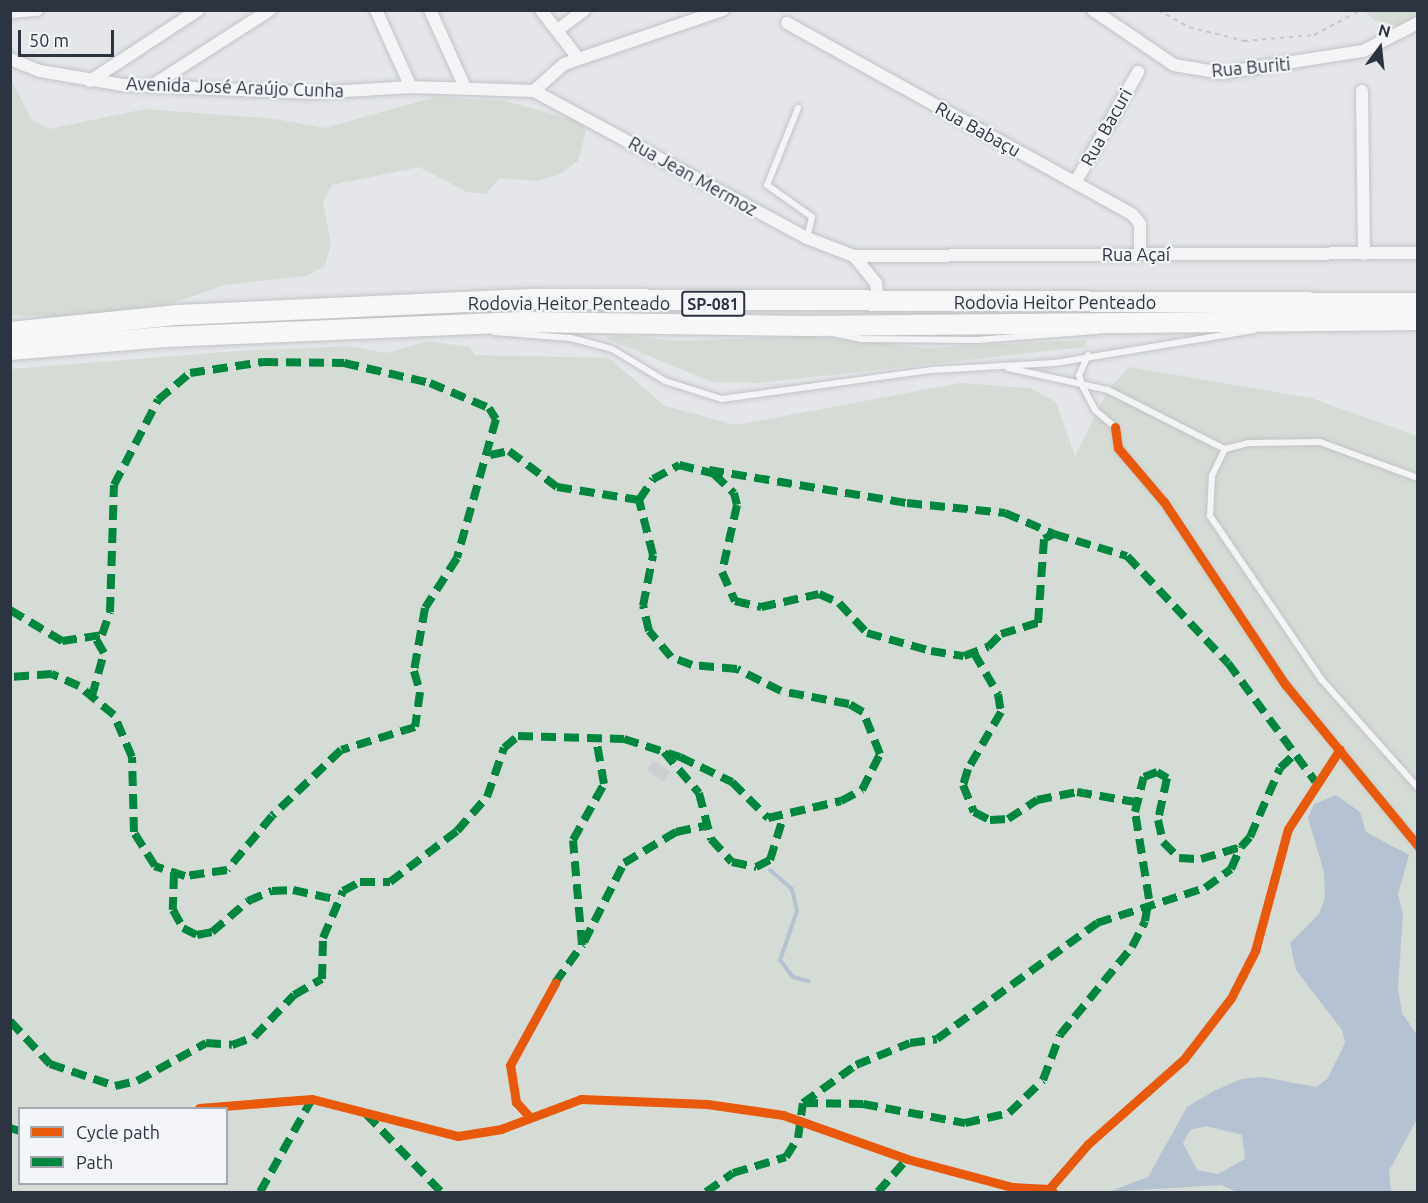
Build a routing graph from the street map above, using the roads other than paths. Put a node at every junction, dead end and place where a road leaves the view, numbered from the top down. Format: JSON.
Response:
{"nodes":[{"id":1,"x":37,"y":10,"type":"edge"},
{"id":2,"x":198,"y":10,"type":"edge"},
{"id":3,"x":270,"y":10,"type":"edge"},
{"id":4,"x":376,"y":10,"type":"edge"},
{"id":5,"x":430,"y":10,"type":"edge"},
{"id":6,"x":541,"y":10,"type":"edge"},
{"id":7,"x":585,"y":10,"type":"edge"},
{"id":8,"x":723,"y":10,"type":"edge"},
{"id":9,"x":1093,"y":10,"type":"edge"},
{"id":10,"x":10,"y":12,"type":"edge"},
{"id":11,"x":1418,"y":22,"type":"edge"},
{"id":12,"x":787,"y":23,"type":"dead end"},
{"id":13,"x":559,"y":29,"type":"junction"},
{"id":14,"x":578,"y":58,"type":"junction"},
{"id":15,"x":10,"y":59,"type":"edge"},
{"id":16,"x":1137,"y":72,"type":"dead end"},
{"id":17,"x":90,"y":81,"type":"junction"},
{"id":18,"x":152,"y":86,"type":"junction"},
{"id":19,"x":411,"y":87,"type":"junction"},
{"id":20,"x":465,"y":87,"type":"junction"},
{"id":21,"x":534,"y":91,"type":"junction"},
{"id":22,"x":1362,"y":91,"type":"dead end"},
{"id":23,"x":798,"y":108,"type":"dead end"},
{"id":24,"x":1075,"y":183,"type":"junction"},
{"id":25,"x":807,"y":238,"type":"junction"},
{"id":26,"x":1140,"y":254,"type":"junction"},
{"id":27,"x":1364,"y":254,"type":"junction"},
{"id":28,"x":1418,"y":254,"type":"edge"},
{"id":29,"x":854,"y":256,"type":"junction"},
{"id":30,"x":878,"y":302,"type":"junction"},
{"id":31,"x":1418,"y":303,"type":"edge"},
{"id":32,"x":1418,"y":320,"type":"edge"},
{"id":33,"x":1306,"y":321,"type":"junction"},
{"id":34,"x":409,"y":326,"type":"junction"},
{"id":35,"x":10,"y":332,"type":"edge"},
{"id":36,"x":10,"y":350,"type":"edge"},
{"id":37,"x":1089,"y":355,"type":"junction"},
{"id":38,"x":1000,"y":366,"type":"junction"},
{"id":39,"x":1083,"y":387,"type":"junction"},
{"id":40,"x":1225,"y":449,"type":"junction"},
{"id":41,"x":1418,"y":478,"type":"edge"},
{"id":42,"x":1418,"y":788,"type":"edge"},
{"id":43,"x":1418,"y":846,"type":"edge"}],
"edges":[{"from":1,"to":10,"type":"street"},
{"from":2,"to":17,"type":"street"},
{"from":3,"to":18,"type":"street"},
{"from":4,"to":19,"type":"street"},
{"from":5,"to":20,"type":"street"},
{"from":6,"to":13,"type":"street"},
{"from":7,"to":13,"type":"street"},
{"from":8,"to":14,"type":"street"},
{"from":9,"to":11,"type":"street","name":"Rua Buriti"},
{"from":12,"to":24,"type":"street","name":"Rua Babaçu"},
{"from":13,"to":14,"type":"street"},
{"from":14,"to":21,"type":"street"},
{"from":15,"to":17,"type":"street","name":"Avenida José Araújo Cunha"},
{"from":16,"to":24,"type":"street","name":"Rua Bacuri"},
{"from":17,"to":18,"type":"street","name":"Avenida José Araújo Cunha"},
{"from":18,"to":19,"type":"street","name":"Avenida José Araújo Cunha"},
{"from":19,"to":20,"type":"street","name":"Avenida José Araújo Cunha"},
{"from":20,"to":21,"type":"street","name":"Avenida José Araújo Cunha"},
{"from":21,"to":25,"type":"street","name":"Rua Jean Mermoz"},
{"from":22,"to":27,"type":"street"},
{"from":23,"to":25,"type":"lane"},
{"from":24,"to":26,"type":"street","name":"Rua Babaçu"},
{"from":25,"to":29,"type":"street","name":"Rua Jean Mermoz"},
{"from":26,"to":27,"type":"street","name":"Rua Açaí"},
{"from":26,"to":29,"type":"street","name":"Rua Açaí"},
{"from":27,"to":28,"type":"street","name":"Rua Açaí"},
{"from":29,"to":30,"type":"street"},
{"from":30,"to":31,"type":"main road","name":"Rodovia Heitor Penteado","number":"SP-081"},
{"from":30,"to":35,"type":"main road","name":"Rodovia Heitor Penteado","number":"SP-081"},
{"from":32,"to":33,"type":"main road","name":"Rodovia Heitor Penteado","number":"SP-081"},
{"from":33,"to":34,"type":"main road","name":"Rodovia Heitor Penteado","number":"SP-081"},
{"from":33,"to":37,"type":"lane"},
{"from":34,"to":36,"type":"main road","name":"Rodovia Heitor Penteado","number":"SP-081"},
{"from":34,"to":38,"type":"lane"},
{"from":37,"to":38,"type":"lane"},
{"from":37,"to":39,"type":"lane"},
{"from":38,"to":39,"type":"lane"},
{"from":39,"to":40,"type":"lane"},
{"from":39,"to":43,"type":"lane"},
{"from":40,"to":41,"type":"lane"},
{"from":40,"to":42,"type":"lane"}]}
